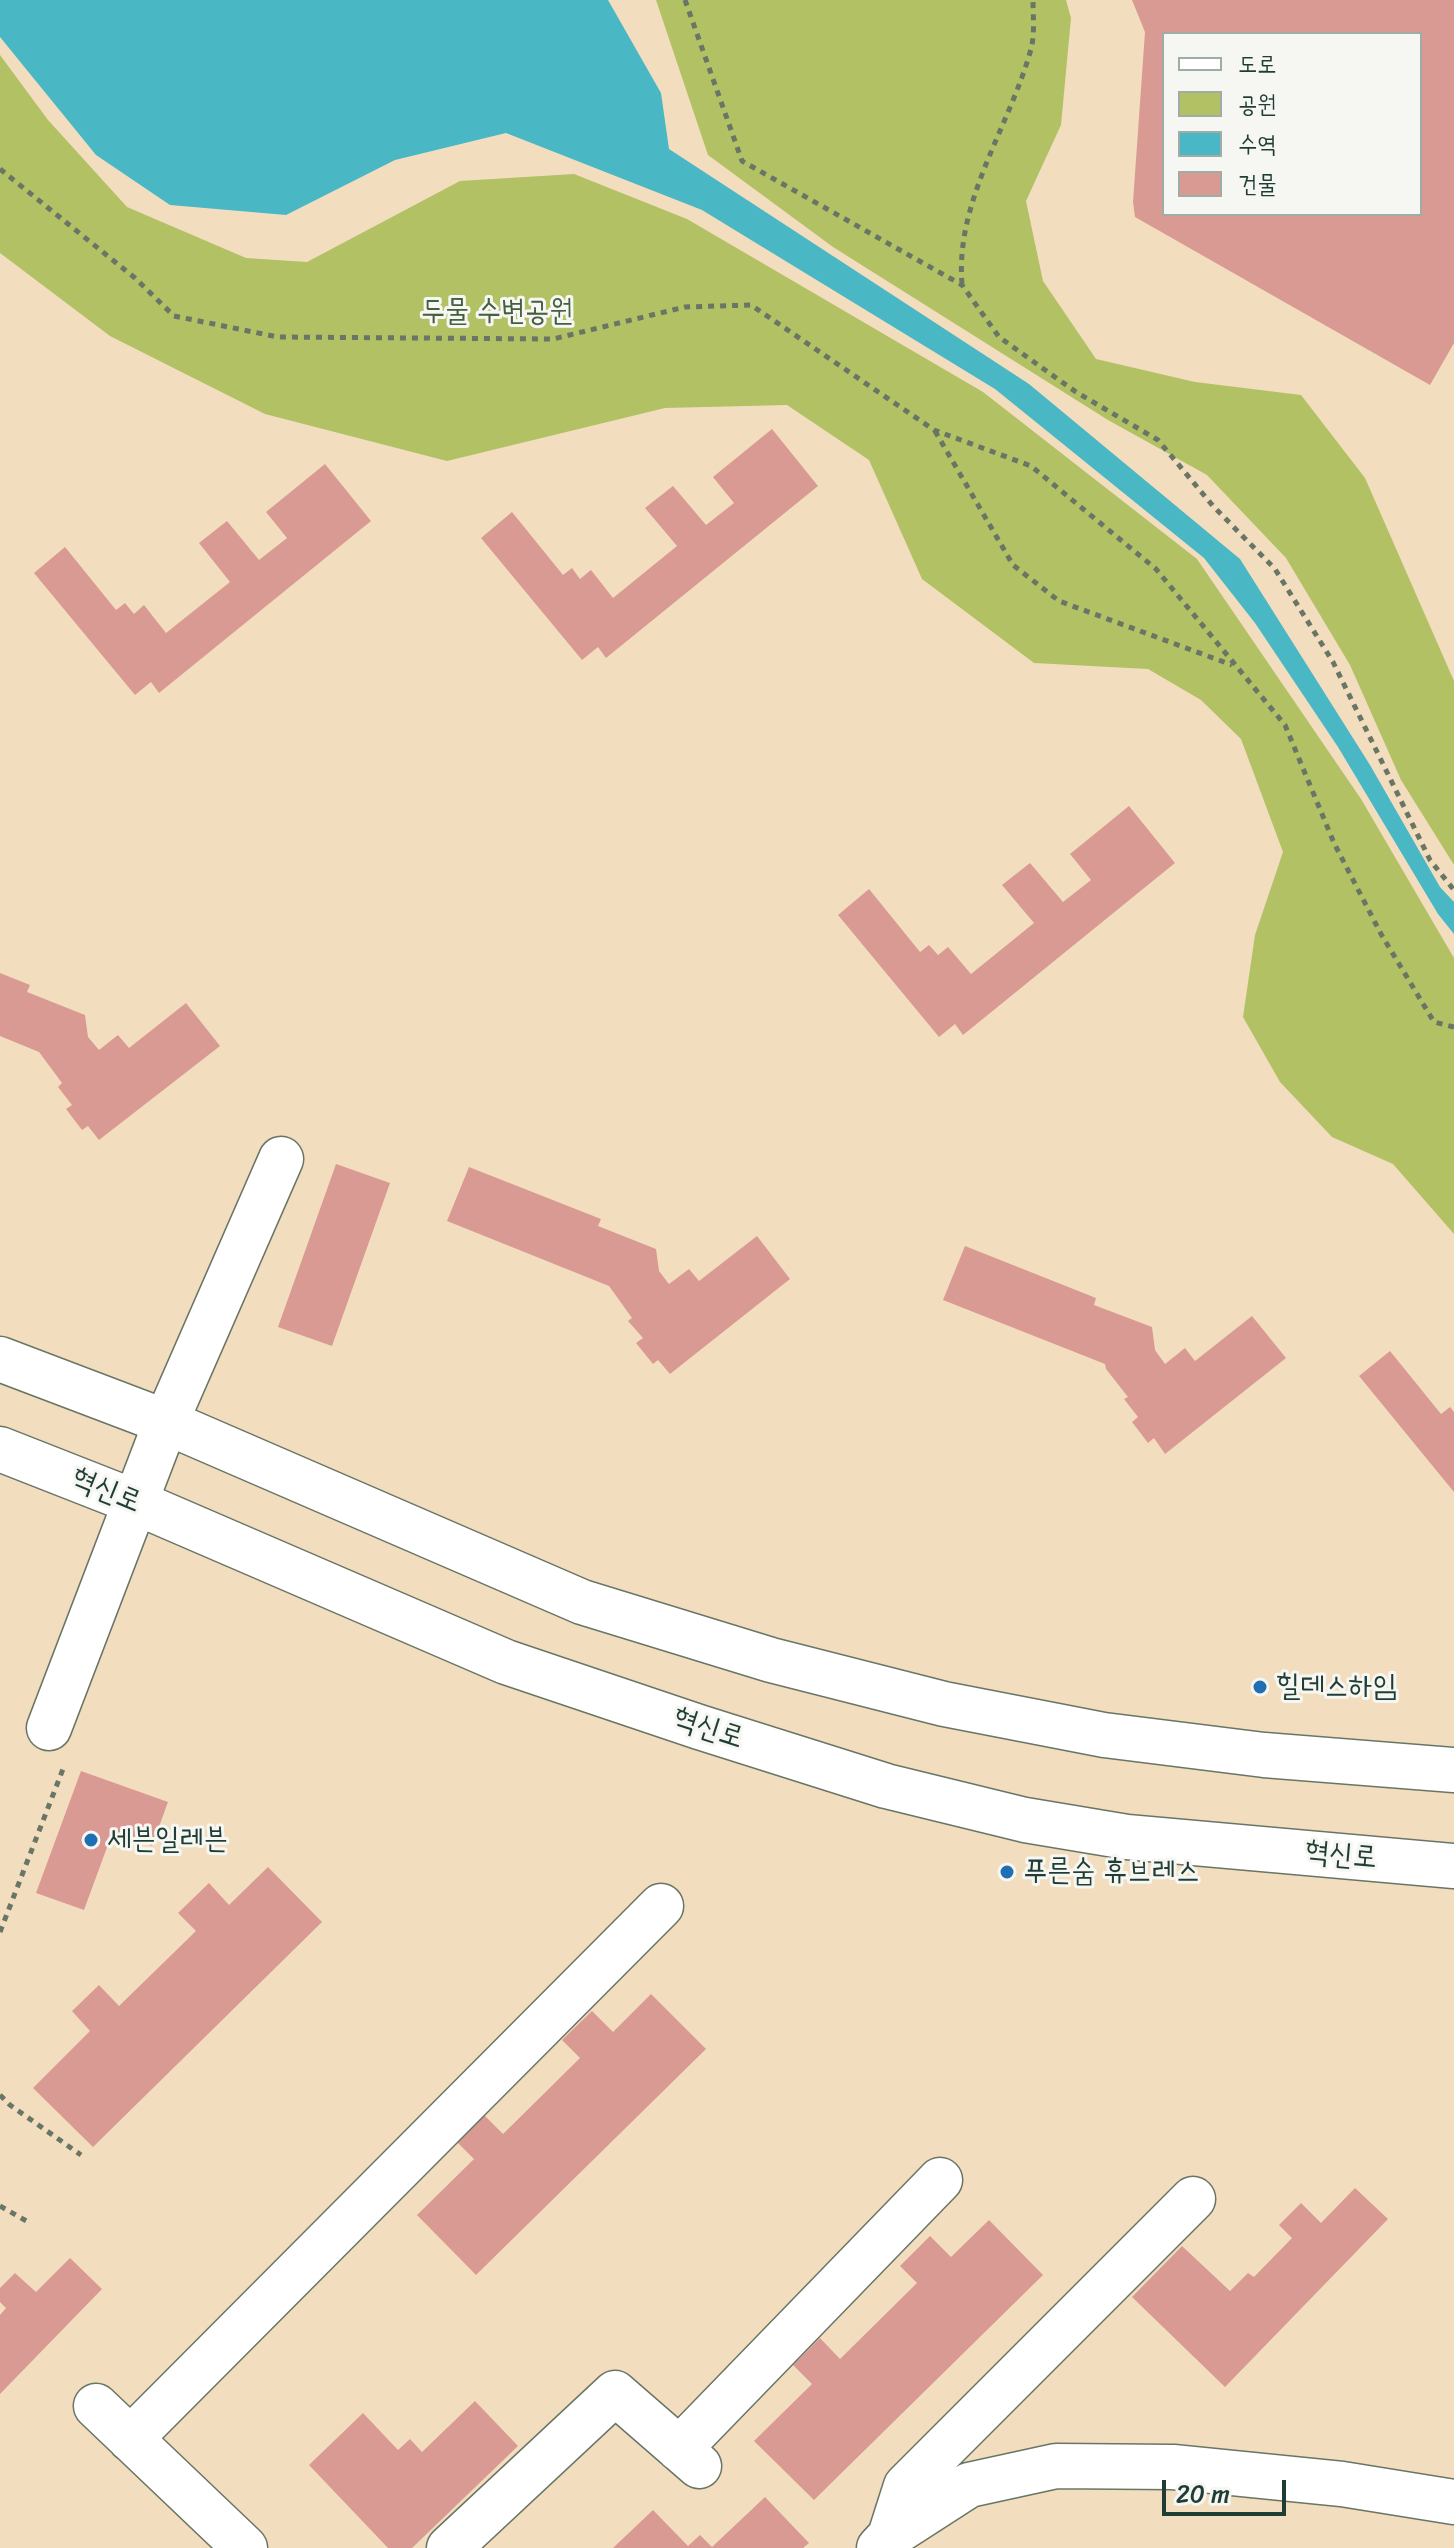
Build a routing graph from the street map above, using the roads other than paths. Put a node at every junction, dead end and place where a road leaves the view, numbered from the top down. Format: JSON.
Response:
{"nodes":[{"id":1,"x":281,"y":1159,"type":"dead end"},
{"id":2,"x":0,"y":1359,"type":"edge"},
{"id":3,"x":166,"y":1422,"type":"junction"},
{"id":4,"x":0,"y":1449,"type":"edge"},
{"id":5,"x":135,"y":1502,"type":"junction"},
{"id":6,"x":57,"y":1746,"type":"road end"},
{"id":7,"x":1454,"y":1770,"type":"edge"},
{"id":8,"x":1454,"y":1866,"type":"edge"},
{"id":9,"x":661,"y":1906,"type":"dead end"},
{"id":10,"x":940,"y":2180,"type":"dead end"},
{"id":11,"x":1193,"y":2199,"type":"dead end"},
{"id":12,"x":96,"y":2406,"type":"dead end"},
{"id":13,"x":130,"y":2439,"type":"junction"},
{"id":14,"x":1454,"y":2502,"type":"edge"},
{"id":15,"x":885,"y":2542,"type":"edge"},
{"id":16,"x":245,"y":2548,"type":"edge"},
{"id":17,"x":449,"y":2548,"type":"edge"}],
"edges":[{"from":1,"to":3,"type":"street"},
{"from":2,"to":3,"type":"street"},
{"from":3,"to":5,"type":"street"},
{"from":3,"to":7,"type":"street"},
{"from":4,"to":5,"type":"street","name":"혁신로"},
{"from":5,"to":6,"type":"street"},
{"from":5,"to":8,"type":"street","name":"혁신로"},
{"from":9,"to":13,"type":"street"},
{"from":10,"to":17,"type":"street"},
{"from":11,"to":15,"type":"street"},
{"from":12,"to":13,"type":"street"},
{"from":13,"to":16,"type":"street"},
{"from":14,"to":15,"type":"street"}]}
